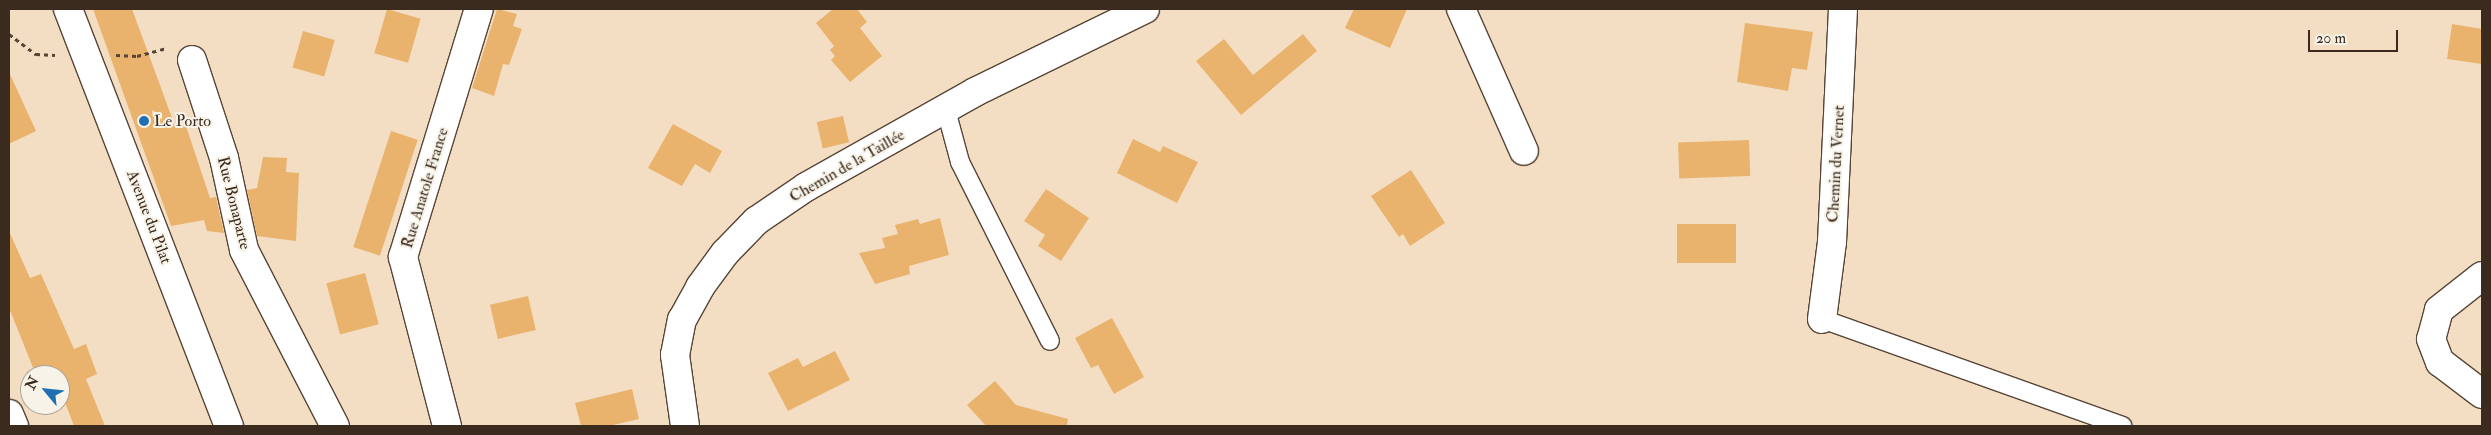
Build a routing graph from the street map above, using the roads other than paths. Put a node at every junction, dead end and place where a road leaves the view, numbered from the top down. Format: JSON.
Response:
{"nodes":[{"id":1,"x":68,"y":9,"type":"edge"},
{"id":2,"x":479,"y":9,"type":"edge"},
{"id":3,"x":1145,"y":9,"type":"edge"},
{"id":4,"x":1461,"y":9,"type":"edge"},
{"id":5,"x":1844,"y":9,"type":"edge"},
{"id":6,"x":192,"y":60,"type":"road end"},
{"id":7,"x":946,"y":110,"type":"junction"},
{"id":8,"x":1524,"y":151,"type":"dead end"},
{"id":9,"x":2482,"y":276,"type":"edge"},
{"id":10,"x":1822,"y":319,"type":"joint"},
{"id":11,"x":1050,"y":341,"type":"dead end"},
{"id":12,"x":2482,"y":394,"type":"edge"},
{"id":13,"x":9,"y":414,"type":"edge"},
{"id":14,"x":14,"y":426,"type":"edge"},
{"id":15,"x":229,"y":426,"type":"edge"},
{"id":16,"x":336,"y":426,"type":"edge"},
{"id":17,"x":447,"y":426,"type":"edge"},
{"id":18,"x":684,"y":426,"type":"edge"},
{"id":19,"x":2123,"y":426,"type":"edge"}],
"edges":[{"from":1,"to":15,"type":"street","name":"Avenue du Pilat"},
{"from":2,"to":17,"type":"street","name":"Rue Anatole France"},
{"from":3,"to":7,"type":"street","name":"Chemin de la Taillée"},
{"from":4,"to":8,"type":"street"},
{"from":5,"to":10,"type":"street","name":"Chemin du Vernet"},
{"from":6,"to":16,"type":"street","name":"Rue Bonaparte"},
{"from":7,"to":11,"type":"lane"},
{"from":7,"to":18,"type":"street","name":"Chemin de la Taillée"},
{"from":9,"to":12,"type":"street"},
{"from":10,"to":19,"type":"lane"},
{"from":13,"to":14,"type":"street"}]}
